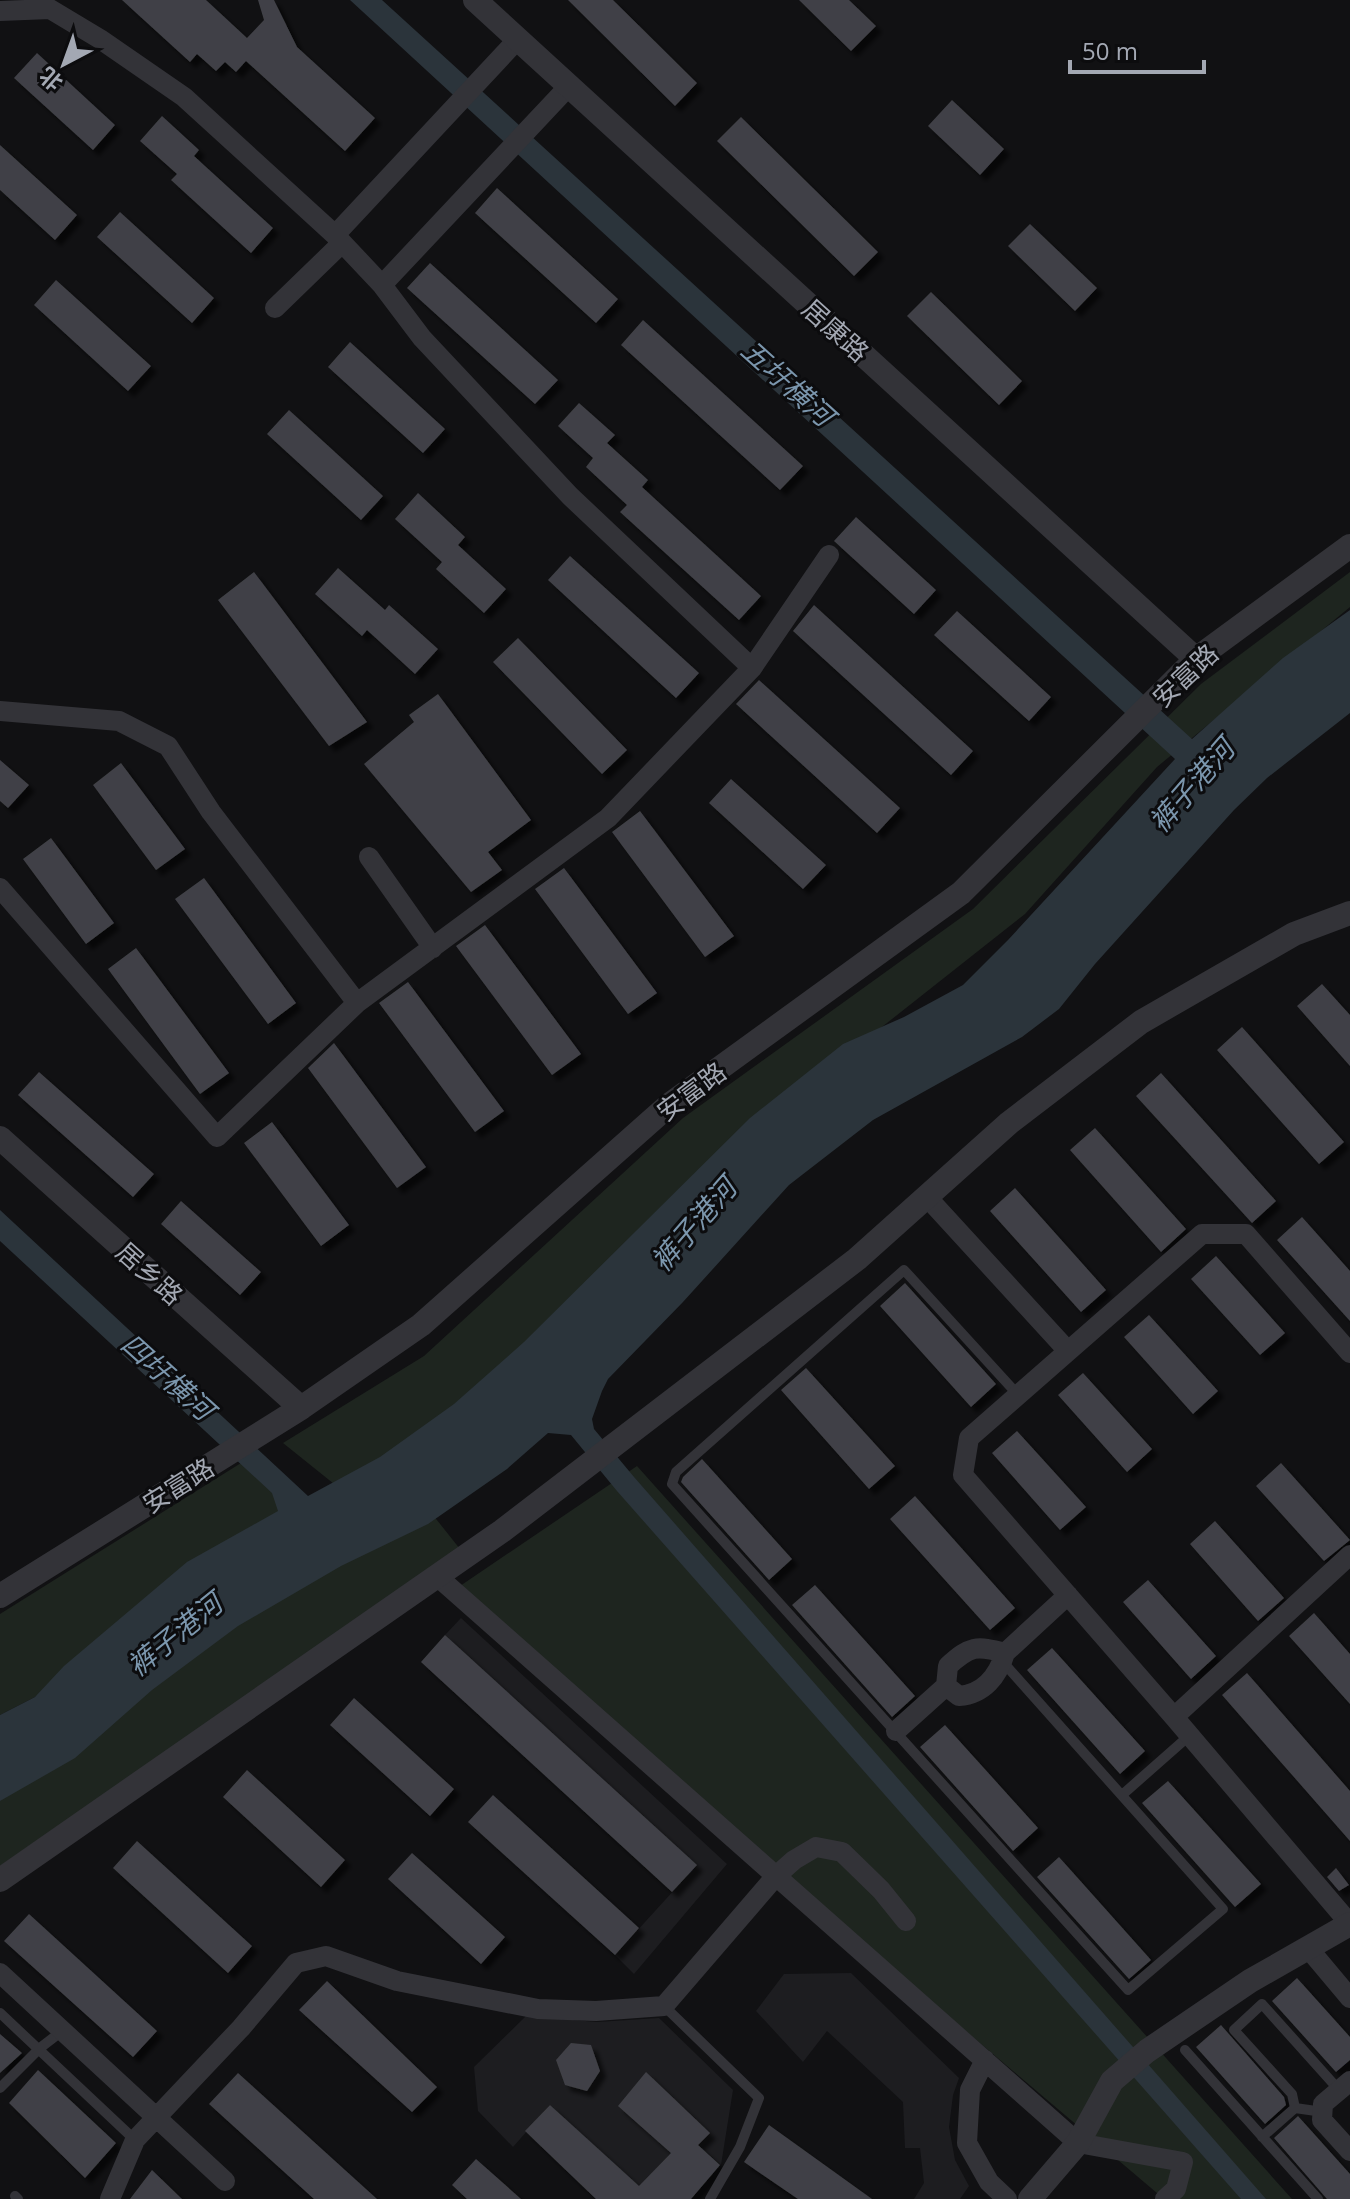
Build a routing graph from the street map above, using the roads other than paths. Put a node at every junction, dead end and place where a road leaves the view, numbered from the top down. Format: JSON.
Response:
{"nodes":[{"id":1,"x":475,"y":0,"type":"edge"},
{"id":2,"x":0,"y":11,"type":"edge"},
{"id":3,"x":518,"y":39,"type":"junction"},
{"id":4,"x":569,"y":86,"type":"junction"},
{"id":5,"x":338,"y":239,"type":"junction"},
{"id":6,"x":382,"y":285,"type":"junction"},
{"id":7,"x":275,"y":308,"type":"dead end"},
{"id":8,"x":1350,"y":546,"type":"edge"},
{"id":9,"x":829,"y":555,"type":"dead end"},
{"id":10,"x":1196,"y":659,"type":"junction"},
{"id":11,"x":752,"y":668,"type":"junction"},
{"id":12,"x":0,"y":711,"type":"edge"},
{"id":13,"x":369,"y":857,"type":"dead end"},
{"id":14,"x":0,"y":888,"type":"edge"},
{"id":15,"x":1350,"y":913,"type":"edge"},
{"id":16,"x":433,"y":948,"type":"junction"},
{"id":17,"x":357,"y":1003,"type":"junction"},
{"id":18,"x":0,"y":1138,"type":"edge"},
{"id":19,"x":926,"y":1196,"type":"junction"},
{"id":20,"x":1068,"y":1351,"type":"junction"},
{"id":21,"x":1350,"y":1353,"type":"edge"},
{"id":22,"x":1018,"y":1395,"type":"junction"},
{"id":23,"x":301,"y":1408,"type":"junction"},
{"id":24,"x":1350,"y":1555,"type":"edge"},
{"id":25,"x":438,"y":1577,"type":"junction"},
{"id":26,"x":1068,"y":1595,"type":"junction"},
{"id":27,"x":0,"y":1596,"type":"edge"},
{"id":28,"x":1004,"y":1657,"type":"junction"},
{"id":29,"x":946,"y":1686,"type":"junction"},
{"id":30,"x":1174,"y":1717,"type":"junction"},
{"id":31,"x":896,"y":1731,"type":"junction"},
{"id":32,"x":1190,"y":1735,"type":"junction"},
{"id":33,"x":1122,"y":1795,"type":"junction"},
{"id":34,"x":776,"y":1876,"type":"junction"},
{"id":35,"x":0,"y":1880,"type":"edge"},
{"id":36,"x":906,"y":1921,"type":"dead end"},
{"id":37,"x":1350,"y":1924,"type":"edge"},
{"id":38,"x":1308,"y":1948,"type":"junction"},
{"id":39,"x":0,"y":1973,"type":"edge"},
{"id":40,"x":1350,"y":1998,"type":"edge"},
{"id":41,"x":664,"y":2006,"type":"junction"},
{"id":42,"x":0,"y":2013,"type":"edge"},
{"id":43,"x":62,"y":2031,"type":"junction"},
{"id":44,"x":40,"y":2048,"type":"junction"},
{"id":45,"x":1185,"y":2050,"type":"dead end"},
{"id":46,"x":985,"y":2060,"type":"junction"},
{"id":47,"x":1345,"y":2086,"type":"edge"},
{"id":48,"x":0,"y":2088,"type":"edge"},
{"id":49,"x":1295,"y":2108,"type":"junction"},
{"id":50,"x":1323,"y":2112,"type":"junction"},
{"id":51,"x":157,"y":2119,"type":"junction"},
{"id":52,"x":1262,"y":2137,"type":"junction"},
{"id":53,"x":135,"y":2140,"type":"junction"},
{"id":54,"x":1078,"y":2143,"type":"junction"},
{"id":55,"x":1350,"y":2151,"type":"edge"},
{"id":56,"x":225,"y":2181,"type":"dead end"},
{"id":57,"x":110,"y":2199,"type":"edge"},
{"id":58,"x":710,"y":2199,"type":"edge"},
{"id":59,"x":1007,"y":2199,"type":"edge"},
{"id":60,"x":1030,"y":2199,"type":"edge"},
{"id":61,"x":1165,"y":2199,"type":"edge"},
{"id":62,"x":1318,"y":2199,"type":"edge"}],
"edges":[{"from":1,"to":3,"type":"street","name":"居康路"},
{"from":2,"to":5,"type":"street"},
{"from":3,"to":4,"type":"street","name":"居康路"},
{"from":3,"to":5,"type":"street"},
{"from":4,"to":6,"type":"street"},
{"from":4,"to":10,"type":"street","name":"居康路"},
{"from":5,"to":6,"type":"street"},
{"from":5,"to":7,"type":"street"},
{"from":6,"to":11,"type":"street"},
{"from":8,"to":10,"type":"street","name":"安富路"},
{"from":9,"to":11,"type":"street"},
{"from":10,"to":23,"type":"street","name":"安富路"},
{"from":11,"to":16,"type":"street"},
{"from":12,"to":17,"type":"street"},
{"from":13,"to":16,"type":"street"},
{"from":14,"to":17,"type":"street"},
{"from":15,"to":19,"type":"street"},
{"from":16,"to":17,"type":"street"},
{"from":18,"to":23,"type":"street","name":"居乡路"},
{"from":19,"to":20,"type":"street"},
{"from":19,"to":25,"type":"street"},
{"from":20,"to":21,"type":"street"},
{"from":20,"to":22,"type":"street"},
{"from":22,"to":26,"type":"street"},
{"from":22,"to":31,"type":"lane"},
{"from":23,"to":27,"type":"street","name":"安富路"},
{"from":24,"to":30,"type":"street"},
{"from":25,"to":34,"type":"street"},
{"from":25,"to":35,"type":"street"},
{"from":26,"to":28,"type":"street"},
{"from":26,"to":30,"type":"street"},
{"from":28,"to":29,"type":"street"},
{"from":28,"to":29,"type":"street"},
{"from":28,"to":33,"type":"lane"},
{"from":29,"to":31,"type":"street"},
{"from":30,"to":32,"type":"street"},
{"from":31,"to":33,"type":"lane"},
{"from":32,"to":33,"type":"lane"},
{"from":32,"to":37,"type":"street"},
{"from":34,"to":36,"type":"street"},
{"from":34,"to":41,"type":"street"},
{"from":34,"to":46,"type":"street"},
{"from":37,"to":38,"type":"street"},
{"from":38,"to":40,"type":"street"},
{"from":38,"to":54,"type":"street"},
{"from":39,"to":43,"type":"street"},
{"from":41,"to":51,"type":"street"},
{"from":41,"to":58,"type":"lane"},
{"from":42,"to":44,"type":"lane"},
{"from":43,"to":44,"type":"lane"},
{"from":43,"to":51,"type":"street"},
{"from":44,"to":48,"type":"lane"},
{"from":44,"to":53,"type":"lane"},
{"from":45,"to":52,"type":"lane"},
{"from":46,"to":54,"type":"street"},
{"from":46,"to":59,"type":"street"},
{"from":47,"to":49,"type":"lane"},
{"from":47,"to":50,"type":"street"},
{"from":49,"to":50,"type":"lane"},
{"from":49,"to":52,"type":"lane"},
{"from":50,"to":55,"type":"street"},
{"from":51,"to":53,"type":"street"},
{"from":51,"to":56,"type":"street"},
{"from":52,"to":62,"type":"lane"},
{"from":53,"to":57,"type":"street"},
{"from":54,"to":60,"type":"street"},
{"from":54,"to":61,"type":"street"}]}
